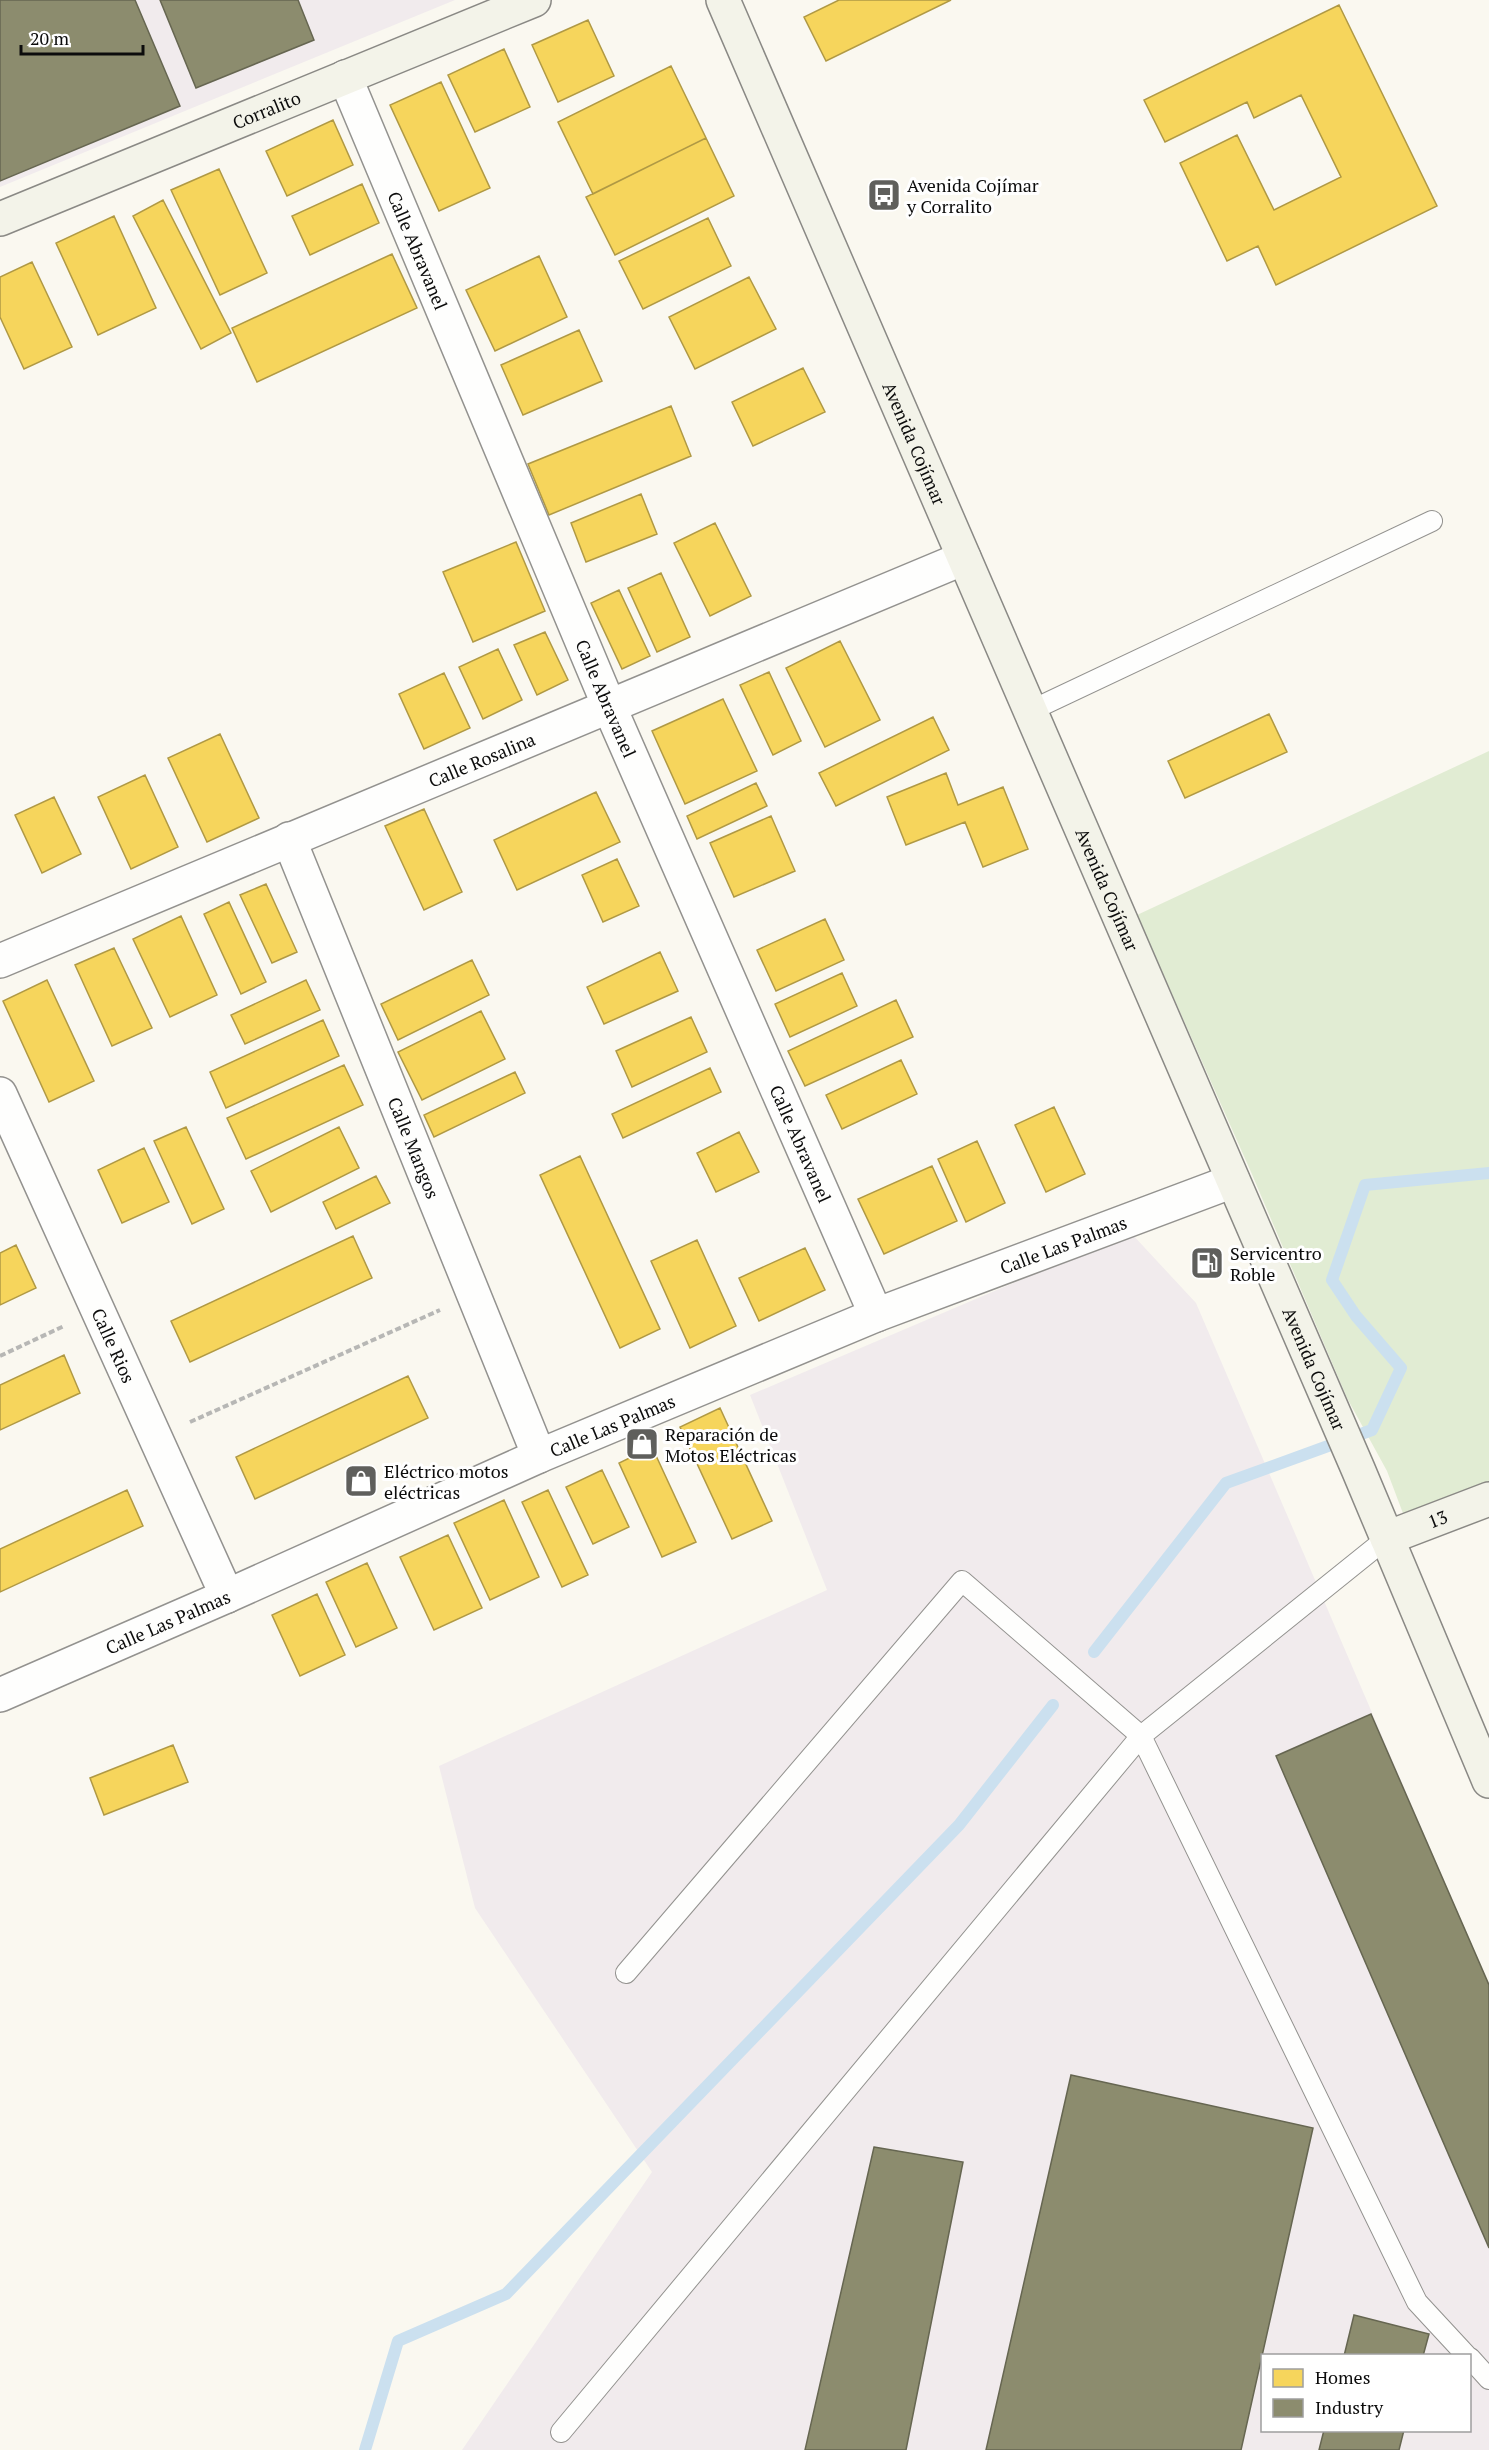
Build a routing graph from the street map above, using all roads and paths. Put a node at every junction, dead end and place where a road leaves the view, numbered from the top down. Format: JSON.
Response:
{"nodes":[{"id":1,"x":534,"y":0,"type":"edge"},
{"id":2,"x":723,"y":0,"type":"edge"},
{"id":3,"x":345,"y":77,"type":"junction"},
{"id":4,"x":0,"y":219,"type":"edge"},
{"id":5,"x":1432,"y":521,"type":"dead end"},
{"id":6,"x":964,"y":558,"type":"junction"},
{"id":7,"x":609,"y":706,"type":"junction"},
{"id":8,"x":1030,"y":711,"type":"junction"},
{"id":9,"x":289,"y":840,"type":"junction"},
{"id":10,"x":0,"y":961,"type":"edge"},
{"id":11,"x":0,"y":1094,"type":"edge"},
{"id":12,"x":1233,"y":1181,"type":"junction"},
{"id":13,"x":474,"y":1296,"type":"junction"},
{"id":14,"x":98,"y":1310,"type":"junction"},
{"id":15,"x":876,"y":1315,"type":"junction"},
{"id":16,"x":0,"y":1356,"type":"edge"},
{"id":17,"x":155,"y":1437,"type":"junction"},
{"id":18,"x":539,"y":1456,"type":"junction"},
{"id":19,"x":1489,"y":1499,"type":"edge"},
{"id":20,"x":1388,"y":1538,"type":"junction"},
{"id":21,"x":227,"y":1596,"type":"junction"},
{"id":22,"x":0,"y":1695,"type":"edge"},
{"id":23,"x":1141,"y":1736,"type":"junction"},
{"id":24,"x":1489,"y":1781,"type":"edge"},
{"id":25,"x":626,"y":1973,"type":"dead end"},
{"id":26,"x":1465,"y":2354,"type":"edge"},
{"id":27,"x":1471,"y":2360,"type":"edge"},
{"id":28,"x":1489,"y":2379,"type":"edge"},
{"id":29,"x":561,"y":2432,"type":"dead end"}],
"edges":[{"from":1,"to":3,"type":"main road","name":"Corralito"},
{"from":2,"to":6,"type":"main road","name":"Avenida Cojímar"},
{"from":3,"to":4,"type":"main road","name":"Corralito"},
{"from":3,"to":7,"type":"street","name":"Calle Abravanel"},
{"from":5,"to":8,"type":"lane"},
{"from":6,"to":7,"type":"street","name":"Calle Rosalina"},
{"from":6,"to":8,"type":"main road","name":"Avenida Cojímar"},
{"from":7,"to":9,"type":"street","name":"Calle Rosalina"},
{"from":7,"to":15,"type":"street","name":"Calle Abravanel"},
{"from":8,"to":12,"type":"main road","name":"Avenida Cojímar"},
{"from":9,"to":10,"type":"street","name":"Calle Rosalina"},
{"from":9,"to":13,"type":"street","name":"Calle Mangos"},
{"from":11,"to":14,"type":"street","name":"Calle Rios"},
{"from":12,"to":15,"type":"street","name":"Calle Las Palmas"},
{"from":12,"to":20,"type":"main road","name":"Avenida Cojímar"},
{"from":13,"to":17,"type":"path"},
{"from":13,"to":18,"type":"street","name":"Calle Mangos"},
{"from":14,"to":16,"type":"path"},
{"from":14,"to":17,"type":"street","name":"Calle Rios"},
{"from":15,"to":18,"type":"street","name":"Calle Las Palmas"},
{"from":17,"to":21,"type":"street","name":"Calle Rios"},
{"from":18,"to":21,"type":"street","name":"Calle Las Palmas"},
{"from":19,"to":20,"type":"main road","name":"13"},
{"from":20,"to":23,"type":"lane"},
{"from":20,"to":24,"type":"main road","name":"Avenida Cojímar"},
{"from":21,"to":22,"type":"street","name":"Calle Las Palmas"},
{"from":23,"to":25,"type":"lane"},
{"from":23,"to":26,"type":"lane"},
{"from":23,"to":29,"type":"lane"},
{"from":27,"to":28,"type":"lane"}]}
